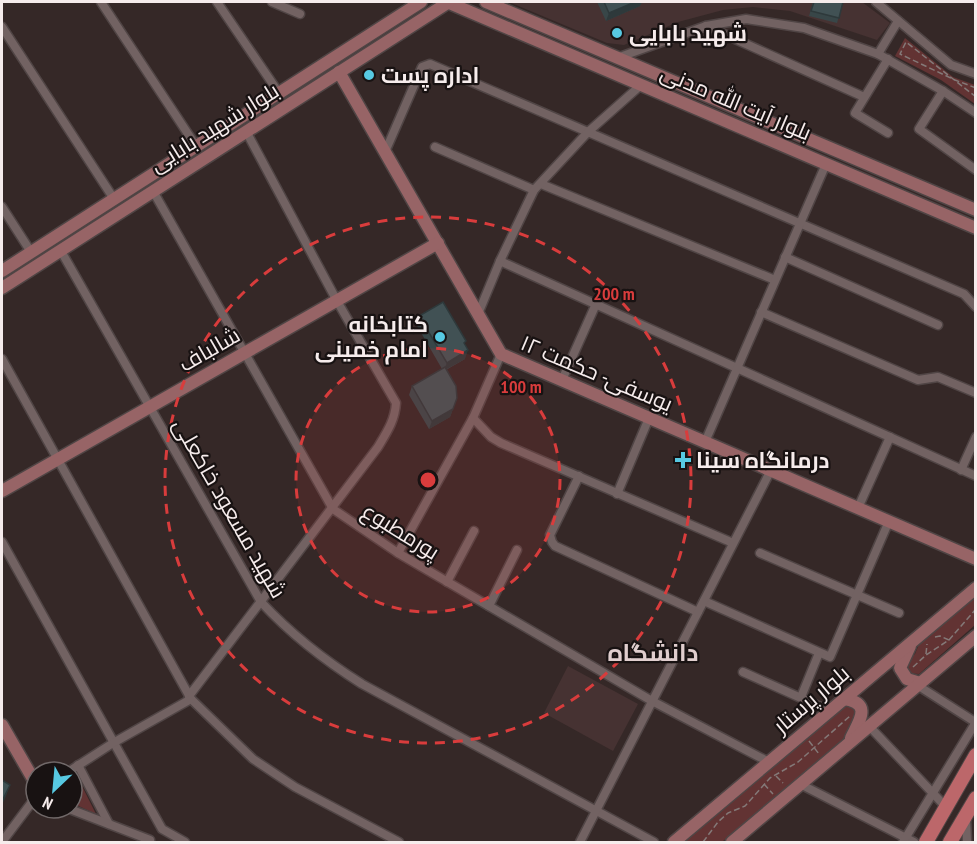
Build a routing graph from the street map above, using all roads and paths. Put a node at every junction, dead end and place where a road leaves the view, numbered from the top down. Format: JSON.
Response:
{"nodes":[{"id":1,"x":101,"y":2,"type":"edge"},
{"id":2,"x":217,"y":2,"type":"edge"},
{"id":3,"x":272,"y":2,"type":"edge"},
{"id":4,"x":421,"y":2,"type":"edge"},
{"id":5,"x":448,"y":2,"type":"edge"},
{"id":6,"x":486,"y":2,"type":"edge"},
{"id":7,"x":876,"y":2,"type":"edge"},
{"id":8,"x":402,"y":7,"type":"edge"},
{"id":9,"x":508,"y":11,"type":"junction"},
{"id":10,"x":300,"y":14,"type":"dead end"},
{"id":11,"x":898,"y":21,"type":"junction"},
{"id":12,"x":502,"y":25,"type":"junction"},
{"id":13,"x":705,"y":26,"type":"junction"},
{"id":14,"x":2,"y":27,"type":"edge"},
{"id":15,"x":651,"y":46,"type":"junction"},
{"id":16,"x":878,"y":54,"type":"junction"},
{"id":17,"x":617,"y":58,"type":"junction"},
{"id":18,"x":888,"y":59,"type":"junction"},
{"id":19,"x":648,"y":70,"type":"junction"},
{"id":20,"x":339,"y":72,"type":"junction"},
{"id":21,"x":975,"y":74,"type":"edge"},
{"id":22,"x":621,"y":76,"type":"junction"},
{"id":23,"x":955,"y":80,"type":"junction"},
{"id":24,"x":641,"y":85,"type":"junction"},
{"id":25,"x":975,"y":88,"type":"edge"},
{"id":26,"x":943,"y":91,"type":"junction"},
{"id":27,"x":279,"y":93,"type":"junction"},
{"id":28,"x":864,"y":97,"type":"junction"},
{"id":29,"x":975,"y":97,"type":"edge"},
{"id":30,"x":624,"y":98,"type":"junction"},
{"id":31,"x":744,"y":111,"type":"junction"},
{"id":32,"x":975,"y":113,"type":"edge"},
{"id":33,"x":738,"y":126,"type":"junction"},
{"id":34,"x":588,"y":132,"type":"junction"},
{"id":35,"x":246,"y":133,"type":"junction"},
{"id":36,"x":888,"y":133,"type":"dead end"},
{"id":37,"x":196,"y":146,"type":"junction"},
{"id":38,"x":435,"y":147,"type":"dead end"},
{"id":39,"x":385,"y":152,"type":"junction"},
{"id":40,"x":826,"y":164,"type":"junction"},
{"id":41,"x":975,"y":170,"type":"edge"},
{"id":42,"x":537,"y":187,"type":"junction"},
{"id":43,"x":153,"y":191,"type":"junction"},
{"id":44,"x":114,"y":199,"type":"junction"},
{"id":45,"x":2,"y":207,"type":"edge"},
{"id":46,"x":975,"y":210,"type":"edge"},
{"id":47,"x":800,"y":224,"type":"junction"},
{"id":48,"x":975,"y":228,"type":"edge"},
{"id":49,"x":438,"y":243,"type":"junction"},
{"id":50,"x":61,"y":251,"type":"junction"},
{"id":51,"x":31,"y":252,"type":"junction"},
{"id":52,"x":785,"y":257,"type":"junction"},
{"id":53,"x":500,"y":261,"type":"junction"},
{"id":54,"x":2,"y":271,"type":"edge"},
{"id":55,"x":775,"y":280,"type":"junction"},
{"id":56,"x":2,"y":288,"type":"edge"},
{"id":57,"x":337,"y":301,"type":"junction"},
{"id":58,"x":596,"y":304,"type":"junction"},
{"id":59,"x":975,"y":307,"type":"edge"},
{"id":60,"x":761,"y":312,"type":"junction"},
{"id":61,"x":478,"y":314,"type":"junction"},
{"id":62,"x":938,"y":325,"type":"dead end"},
{"id":63,"x":244,"y":353,"type":"junction"},
{"id":64,"x":501,"y":354,"type":"junction"},
{"id":65,"x":2,"y":359,"type":"edge"},
{"id":66,"x":737,"y":368,"type":"junction"},
{"id":67,"x":562,"y":380,"type":"junction"},
{"id":68,"x":975,"y":393,"type":"edge"},
{"id":69,"x":150,"y":406,"type":"junction"},
{"id":70,"x":473,"y":418,"type":"junction"},
{"id":71,"x":649,"y":418,"type":"junction"},
{"id":72,"x":890,"y":437,"type":"junction"},
{"id":73,"x":975,"y":437,"type":"edge"},
{"id":74,"x":705,"y":442,"type":"junction"},
{"id":75,"x":57,"y":460,"type":"junction"},
{"id":76,"x":771,"y":470,"type":"junction"},
{"id":77,"x":961,"y":470,"type":"junction"},
{"id":78,"x":579,"y":476,"type":"junction"},
{"id":79,"x":975,"y":476,"type":"edge"},
{"id":80,"x":2,"y":491,"type":"edge"},
{"id":81,"x":617,"y":494,"type":"junction"},
{"id":82,"x":858,"y":508,"type":"junction"},
{"id":83,"x":333,"y":509,"type":"junction"},
{"id":84,"x":889,"y":521,"type":"junction"},
{"id":85,"x":474,"y":531,"type":"dead end"},
{"id":86,"x":2,"y":542,"type":"edge"},
{"id":87,"x":733,"y":543,"type":"junction"},
{"id":88,"x":517,"y":550,"type":"dead end"},
{"id":89,"x":398,"y":553,"type":"junction"},
{"id":90,"x":760,"y":553,"type":"dead end"},
{"id":91,"x":975,"y":558,"type":"edge"},
{"id":92,"x":447,"y":582,"type":"junction"},
{"id":93,"x":975,"y":588,"type":"edge"},
{"id":94,"x":858,"y":595,"type":"junction"},
{"id":95,"x":704,"y":601,"type":"junction"},
{"id":96,"x":261,"y":602,"type":"junction"},
{"id":97,"x":489,"y":606,"type":"junction"},
{"id":98,"x":975,"y":610,"type":"edge"},
{"id":99,"x":698,"y":612,"type":"junction"},
{"id":100,"x":899,"y":613,"type":"dead end"},
{"id":101,"x":975,"y":636,"type":"edge"},
{"id":102,"x":914,"y":640,"type":"junction"},
{"id":103,"x":949,"y":640,"type":"junction"},
{"id":104,"x":819,"y":653,"type":"junction"},
{"id":105,"x":926,"y":655,"type":"junction"},
{"id":106,"x":743,"y":672,"type":"dead end"},
{"id":107,"x":904,"y":676,"type":"junction"},
{"id":108,"x":919,"y":684,"type":"junction"},
{"id":109,"x":801,"y":697,"type":"junction"},
{"id":110,"x":190,"y":698,"type":"junction"},
{"id":111,"x":844,"y":699,"type":"junction"},
{"id":112,"x":652,"y":701,"type":"junction"},
{"id":113,"x":830,"y":711,"type":"junction"},
{"id":114,"x":854,"y":712,"type":"dead end"},
{"id":115,"x":975,"y":722,"type":"edge"},
{"id":116,"x":2,"y":725,"type":"edge"},
{"id":117,"x":869,"y":726,"type":"junction"},
{"id":118,"x":802,"y":734,"type":"junction"},
{"id":119,"x":113,"y":742,"type":"junction"},
{"id":120,"x":850,"y":742,"type":"junction"},
{"id":121,"x":815,"y":748,"type":"junction"},
{"id":122,"x":975,"y":755,"type":"edge"},
{"id":123,"x":84,"y":761,"type":"edge"},
{"id":124,"x":769,"y":762,"type":"junction"},
{"id":125,"x":826,"y":762,"type":"junction"},
{"id":126,"x":24,"y":764,"type":"edge"},
{"id":127,"x":775,"y":775,"type":"junction"},
{"id":128,"x":84,"y":776,"type":"edge"},
{"id":129,"x":764,"y":784,"type":"junction"},
{"id":130,"x":800,"y":784,"type":"junction"},
{"id":131,"x":784,"y":785,"type":"dead end"},
{"id":132,"x":779,"y":789,"type":"dead end"},
{"id":133,"x":933,"y":793,"type":"junction"},
{"id":134,"x":975,"y":798,"type":"edge"},
{"id":135,"x":946,"y":807,"type":"junction"},
{"id":136,"x":596,"y":812,"type":"junction"},
{"id":137,"x":24,"y":813,"type":"edge"},
{"id":138,"x":84,"y":814,"type":"edge"},
{"id":139,"x":965,"y":816,"type":"junction"},
{"id":140,"x":109,"y":824,"type":"junction"},
{"id":141,"x":150,"y":840,"type":"dead end"},
{"id":142,"x":908,"y":841,"type":"edge"},
{"id":143,"x":2,"y":842,"type":"edge"},
{"id":144,"x":185,"y":843,"type":"edge"},
{"id":145,"x":399,"y":843,"type":"edge"},
{"id":146,"x":580,"y":843,"type":"edge"},
{"id":147,"x":654,"y":843,"type":"edge"},
{"id":148,"x":674,"y":843,"type":"edge"},
{"id":149,"x":703,"y":843,"type":"edge"},
{"id":150,"x":732,"y":843,"type":"edge"},
{"id":151,"x":926,"y":843,"type":"edge"},
{"id":152,"x":950,"y":843,"type":"edge"},
{"id":153,"x":967,"y":843,"type":"edge"}],
"edges":[{"from":1,"to":37,"type":"street"},
{"from":2,"to":27,"type":"street"},
{"from":3,"to":10,"type":"street"},
{"from":4,"to":8,"type":"street","name":"بلوار شهید بابایی"},
{"from":5,"to":12,"type":"street","name":"بلوار آیت الله مدنی"},
{"from":5,"to":20,"type":"street","name":"بلوار شهید بابایی"},
{"from":6,"to":9,"type":"street","name":"بلوار آیت الله مدنی"},
{"from":7,"to":11,"type":"street"},
{"from":8,"to":27,"type":"street","name":"بلوار شهید بابایی"},
{"from":9,"to":12,"type":"street"},
{"from":9,"to":17,"type":"street","name":"بلوار آیت الله مدنی"},
{"from":11,"to":16,"type":"street"},
{"from":11,"to":21,"type":"street"},
{"from":12,"to":22,"type":"street","name":"بلوار آیت الله مدنی"},
{"from":13,"to":15,"type":"street"},
{"from":13,"to":16,"type":"street"},
{"from":13,"to":28,"type":"street"},
{"from":14,"to":44,"type":"street"},
{"from":15,"to":17,"type":"street"},
{"from":15,"to":19,"type":"street"},
{"from":16,"to":18,"type":"street"},
{"from":17,"to":19,"type":"street","name":"بلوار آیت الله مدنی"},
{"from":18,"to":26,"type":"street"},
{"from":18,"to":28,"type":"street"},
{"from":19,"to":31,"type":"street","name":"بلوار آیت الله مدنی"},
{"from":20,"to":35,"type":"street","name":"بلوار شهید بابایی"},
{"from":20,"to":39,"type":"street","name":"یوسفی- حکمت ۱۲"},
{"from":22,"to":24,"type":"street","name":"بلوار آیت الله مدنی"},
{"from":22,"to":30,"type":"street"},
{"from":23,"to":23,"type":"path"},
{"from":23,"to":25,"type":"path"},
{"from":23,"to":29,"type":"path"},
{"from":24,"to":30,"type":"street"},
{"from":24,"to":33,"type":"street","name":"بلوار آیت الله مدنی"},
{"from":26,"to":32,"type":"street"},
{"from":26,"to":41,"type":"street"},
{"from":27,"to":37,"type":"street","name":"بلوار شهید بابایی"},
{"from":28,"to":36,"type":"street"},
{"from":30,"to":34,"type":"street"},
{"from":31,"to":33,"type":"street"},
{"from":31,"to":46,"type":"street","name":"بلوار آیت الله مدنی"},
{"from":33,"to":40,"type":"street","name":"بلوار آیت الله مدنی"},
{"from":34,"to":39,"type":"street"},
{"from":34,"to":42,"type":"street"},
{"from":34,"to":47,"type":"street"},
{"from":35,"to":43,"type":"street","name":"بلوار شهید بابایی"},
{"from":35,"to":57,"type":"street"},
{"from":37,"to":44,"type":"street","name":"بلوار شهید بابایی"},
{"from":38,"to":42,"type":"street"},
{"from":39,"to":49,"type":"street","name":"یوسفی- حکمت ۱۲"},
{"from":40,"to":47,"type":"street"},
{"from":40,"to":48,"type":"street","name":"بلوار آیت الله مدنی"},
{"from":42,"to":53,"type":"street"},
{"from":42,"to":55,"type":"street"},
{"from":43,"to":50,"type":"street","name":"بلوار شهید بابایی"},
{"from":43,"to":63,"type":"street","name":"پورمطبوع"},
{"from":44,"to":51,"type":"street","name":"بلوار شهید بابایی"},
{"from":45,"to":51,"type":"street"},
{"from":47,"to":52,"type":"street"},
{"from":47,"to":59,"type":"street"},
{"from":49,"to":57,"type":"street","name":"شالباف"},
{"from":49,"to":61,"type":"street","name":"یوسفی- حکمت ۱۲"},
{"from":50,"to":56,"type":"street","name":"بلوار شهید بابایی"},
{"from":50,"to":69,"type":"street","name":"شهید مسعود خاکعلی"},
{"from":51,"to":54,"type":"street","name":"بلوار شهید بابایی"},
{"from":52,"to":55,"type":"street"},
{"from":52,"to":62,"type":"street"},
{"from":53,"to":58,"type":"street"},
{"from":53,"to":61,"type":"street"},
{"from":55,"to":60,"type":"street"},
{"from":57,"to":63,"type":"street","name":"شالباف"},
{"from":57,"to":83,"type":"street"},
{"from":58,"to":66,"type":"street"},
{"from":58,"to":67,"type":"street"},
{"from":60,"to":66,"type":"street"},
{"from":60,"to":68,"type":"street"},
{"from":61,"to":64,"type":"street","name":"یوسفی- حکمت ۱۲"},
{"from":63,"to":69,"type":"street","name":"شالباف"},
{"from":63,"to":83,"type":"street","name":"پورمطبوع"},
{"from":64,"to":67,"type":"street","name":"یوسفی- حکمت ۱۲"},
{"from":64,"to":70,"type":"street"},
{"from":65,"to":75,"type":"street"},
{"from":66,"to":72,"type":"street"},
{"from":66,"to":74,"type":"street"},
{"from":67,"to":71,"type":"street","name":"یوسفی- حکمت ۱۲"},
{"from":69,"to":75,"type":"street","name":"شالباف"},
{"from":69,"to":96,"type":"street","name":"شهید مسعود خاکعلی"},
{"from":70,"to":78,"type":"street"},
{"from":70,"to":89,"type":"street"},
{"from":71,"to":74,"type":"street","name":"یوسفی- حکمت ۱۲"},
{"from":71,"to":81,"type":"street"},
{"from":72,"to":77,"type":"street"},
{"from":72,"to":82,"type":"street"},
{"from":73,"to":77,"type":"street"},
{"from":74,"to":76,"type":"street","name":"یوسفی- حکمت ۱۲"},
{"from":75,"to":80,"type":"street","name":"شالباف"},
{"from":75,"to":110,"type":"street"},
{"from":76,"to":82,"type":"street","name":"یوسفی- حکمت ۱۲"},
{"from":76,"to":87,"type":"street"},
{"from":77,"to":79,"type":"street"},
{"from":78,"to":81,"type":"street"},
{"from":78,"to":99,"type":"street"},
{"from":81,"to":87,"type":"street"},
{"from":82,"to":84,"type":"street","name":"یوسفی- حکمت ۱۲"},
{"from":83,"to":89,"type":"street","name":"پورمطبوع"},
{"from":83,"to":96,"type":"street"},
{"from":84,"to":91,"type":"street","name":"یوسفی- حکمت ۱۲"},
{"from":84,"to":94,"type":"street"},
{"from":85,"to":92,"type":"street"},
{"from":86,"to":119,"type":"street"},
{"from":87,"to":95,"type":"street"},
{"from":88,"to":97,"type":"street"},
{"from":89,"to":92,"type":"street","name":"پورمطبوع"},
{"from":90,"to":94,"type":"street"},
{"from":92,"to":97,"type":"street","name":"پورمطبوع"},
{"from":93,"to":102,"type":"street","name":"بلوار پرستار"},
{"from":94,"to":100,"type":"street"},
{"from":94,"to":104,"type":"street"},
{"from":95,"to":99,"type":"street"},
{"from":95,"to":104,"type":"street"},
{"from":96,"to":110,"type":"street"},
{"from":96,"to":136,"type":"street","name":"شهید مسعود خاکعلی"},
{"from":97,"to":112,"type":"street","name":"پورمطبوع"},
{"from":98,"to":103,"type":"path"},
{"from":99,"to":112,"type":"street"},
{"from":101,"to":108,"type":"street"},
{"from":102,"to":107,"type":"street"},
{"from":102,"to":111,"type":"street","name":"بلوار پرستار"},
{"from":103,"to":105,"type":"path"},
{"from":103,"to":105,"type":"path"},
{"from":104,"to":109,"type":"street"},
{"from":105,"to":107,"type":"path"},
{"from":106,"to":109,"type":"street"},
{"from":107,"to":108,"type":"street"},
{"from":108,"to":115,"type":"street"},
{"from":108,"to":117,"type":"street"},
{"from":109,"to":113,"type":"street"},
{"from":110,"to":119,"type":"street"},
{"from":110,"to":145,"type":"street"},
{"from":111,"to":113,"type":"street","name":"بلوار پرستار"},
{"from":111,"to":120,"type":"street"},
{"from":112,"to":124,"type":"street","name":"پورمطبوع"},
{"from":112,"to":136,"type":"street"},
{"from":113,"to":118,"type":"street","name":"بلوار پرستار"},
{"from":114,"to":121,"type":"path"},
{"from":115,"to":133,"type":"street"},
{"from":116,"to":126,"type":"street"},
{"from":117,"to":120,"type":"street"},
{"from":117,"to":133,"type":"street"},
{"from":118,"to":121,"type":"path"},
{"from":118,"to":124,"type":"street","name":"بلوار پرستار"},
{"from":119,"to":123,"type":"street"},
{"from":119,"to":144,"type":"street"},
{"from":120,"to":125,"type":"street"},
{"from":121,"to":125,"type":"path"},
{"from":121,"to":127,"type":"path"},
{"from":122,"to":135,"type":"main road"},
{"from":124,"to":148,"type":"street","name":"بلوار پرستار"},
{"from":125,"to":130,"type":"street"},
{"from":127,"to":129,"type":"path"},
{"from":127,"to":131,"type":"path"},
{"from":128,"to":140,"type":"street"},
{"from":129,"to":132,"type":"path"},
{"from":129,"to":149,"type":"path"},
{"from":130,"to":142,"type":"street"},
{"from":130,"to":150,"type":"street"},
{"from":133,"to":135,"type":"street"},
{"from":133,"to":142,"type":"street"},
{"from":134,"to":139,"type":"main road"},
{"from":135,"to":151,"type":"main road"},
{"from":136,"to":146,"type":"street"},
{"from":136,"to":147,"type":"street","name":"شهید مسعود خاکعلی"},
{"from":137,"to":143,"type":"street"},
{"from":138,"to":140,"type":"street"},
{"from":139,"to":152,"type":"main road"},
{"from":139,"to":153,"type":"street"},
{"from":140,"to":141,"type":"street"}]}
